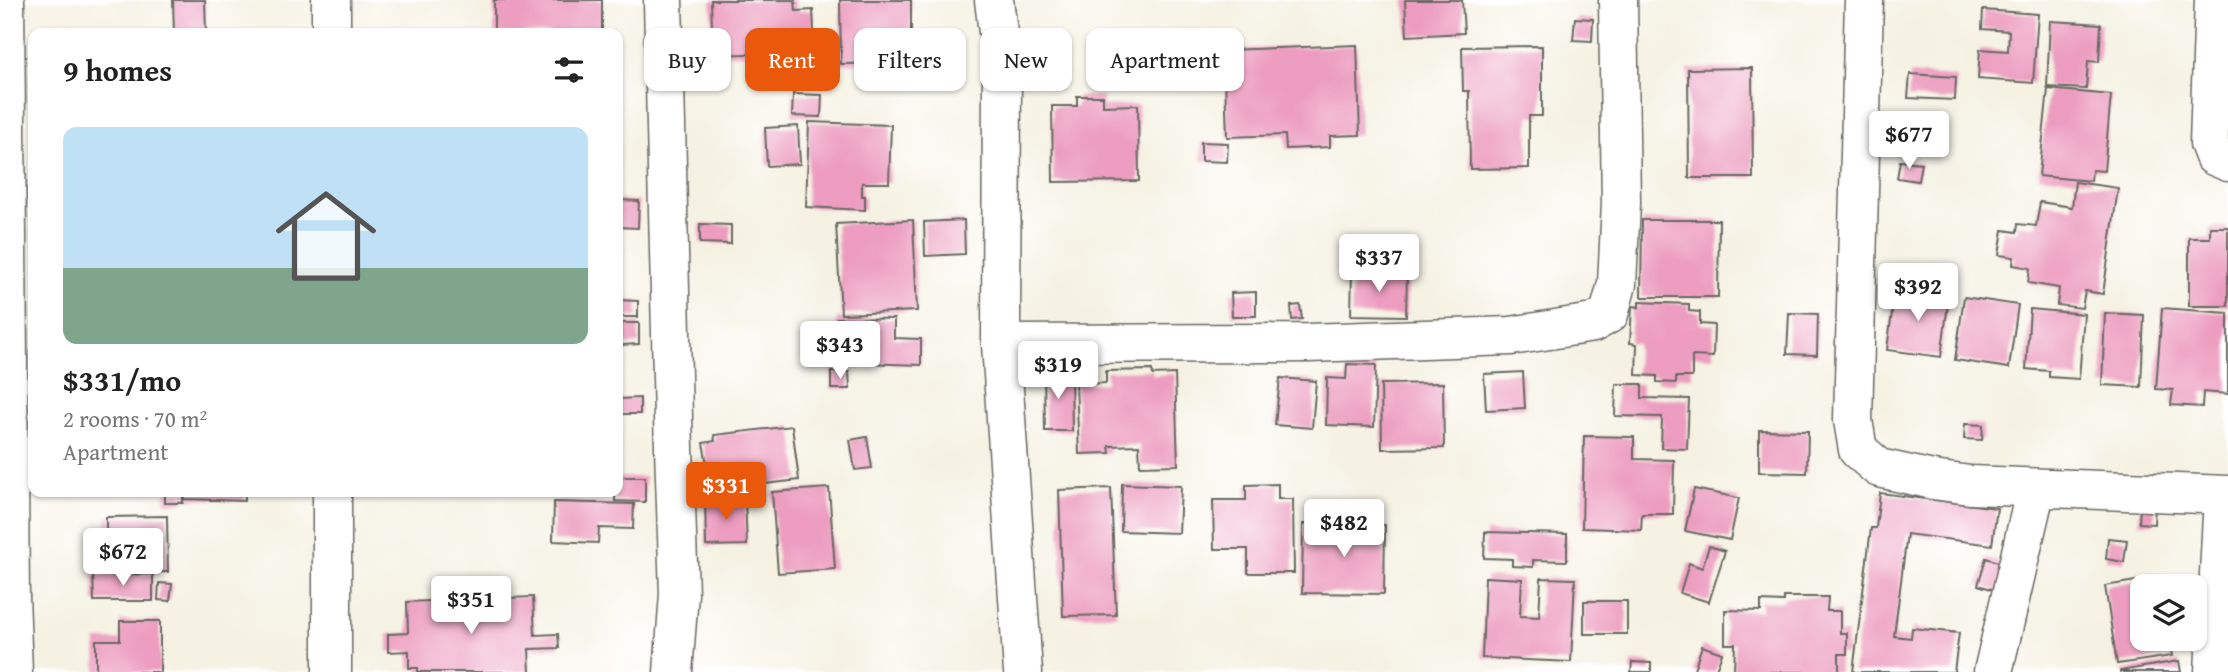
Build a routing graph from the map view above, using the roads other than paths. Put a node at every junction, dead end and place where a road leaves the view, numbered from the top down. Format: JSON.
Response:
{"nodes":[{"id":1,"x":5,"y":0,"type":"edge"},
{"id":2,"x":331,"y":0,"type":"edge"},
{"id":3,"x":663,"y":0,"type":"edge"},
{"id":4,"x":994,"y":0,"type":"edge"},
{"id":5,"x":1618,"y":0,"type":"edge"},
{"id":6,"x":1864,"y":0,"type":"edge"},
{"id":7,"x":2214,"y":0,"type":"edge"},
{"id":8,"x":331,"y":28,"type":"edge"},
{"id":9,"x":2228,"y":162,"type":"edge"},
{"id":10,"x":4,"y":259,"type":"edge"},
{"id":11,"x":1000,"y":344,"type":"junction"},
{"id":12,"x":2036,"y":488,"type":"junction"},
{"id":13,"x":2225,"y":495,"type":"edge"},
{"id":14,"x":332,"y":497,"type":"edge"},
{"id":15,"x":5,"y":597,"type":"edge"},
{"id":16,"x":13,"y":672,"type":"edge"},
{"id":17,"x":332,"y":672,"type":"edge"},
{"id":18,"x":673,"y":672,"type":"edge"},
{"id":19,"x":1023,"y":672,"type":"edge"},
{"id":20,"x":1993,"y":672,"type":"edge"},
{"id":21,"x":2214,"y":672,"type":"edge"}],
"edges":[{"from":1,"to":10,"type":"street"},
{"from":2,"to":8,"type":"street"},
{"from":3,"to":18,"type":"street"},
{"from":4,"to":11,"type":"street"},
{"from":5,"to":11,"type":"street"},
{"from":6,"to":12,"type":"street"},
{"from":7,"to":9,"type":"street"},
{"from":10,"to":15,"type":"street"},
{"from":11,"to":19,"type":"street"},
{"from":12,"to":13,"type":"street"},
{"from":12,"to":20,"type":"street"},
{"from":13,"to":21,"type":"street"},
{"from":14,"to":17,"type":"street"},
{"from":15,"to":16,"type":"street"}]}
